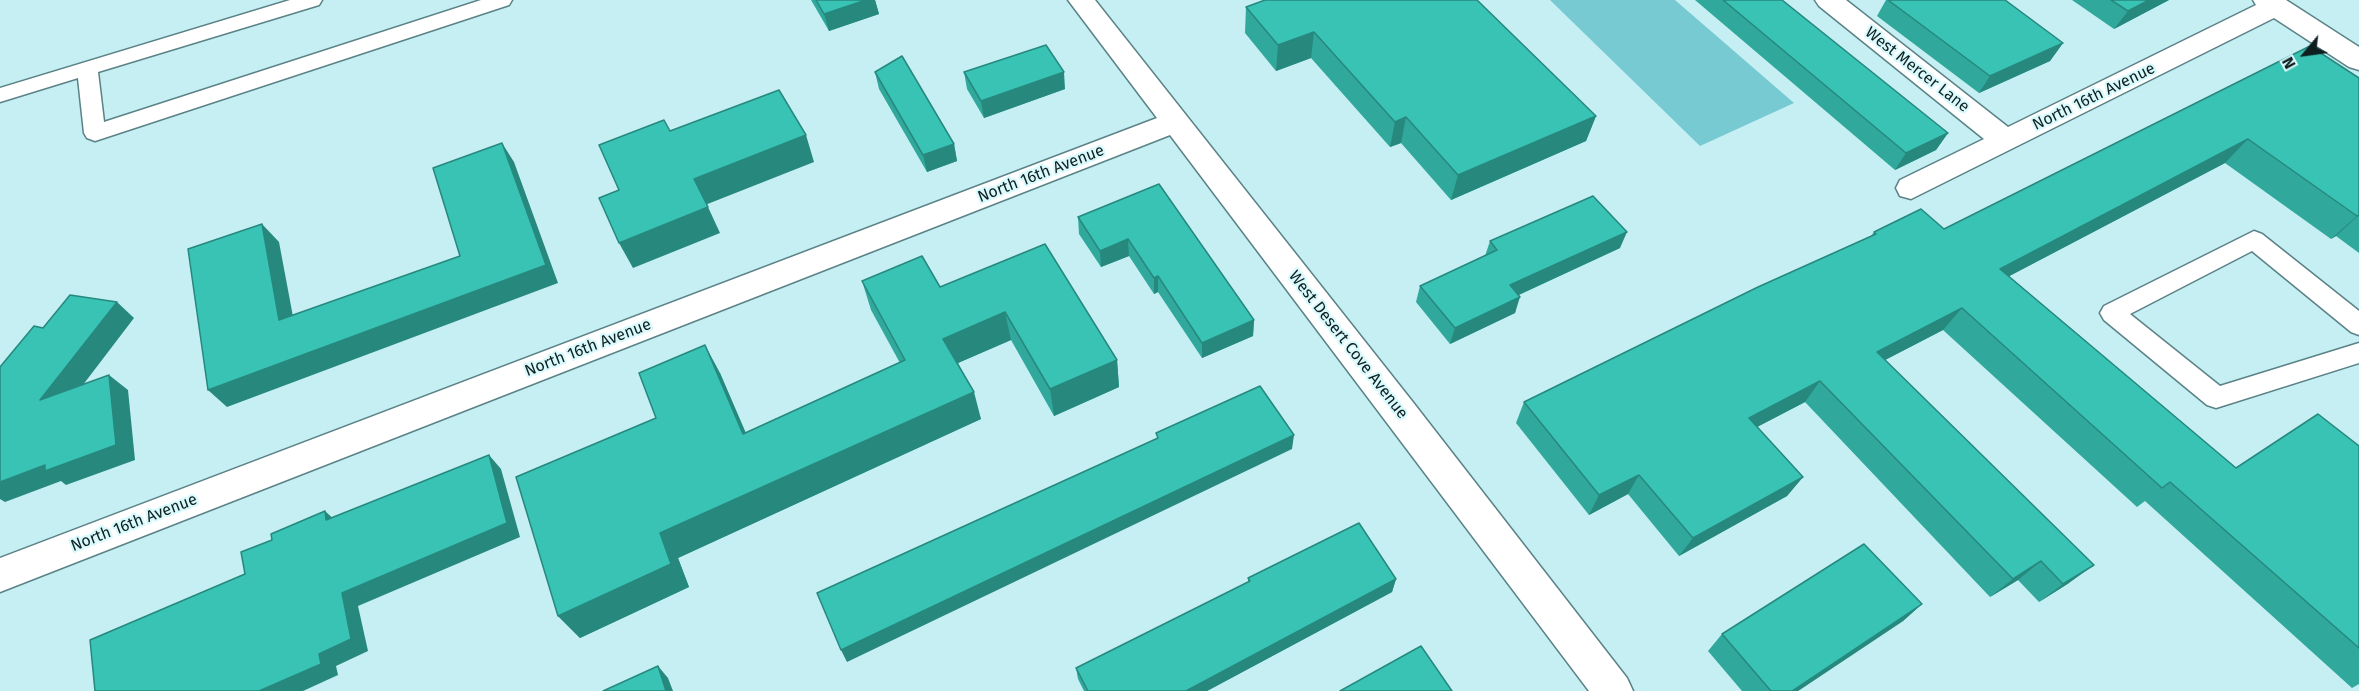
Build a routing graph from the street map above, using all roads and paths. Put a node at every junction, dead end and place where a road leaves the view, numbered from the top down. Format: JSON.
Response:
{"nodes":[{"id":1,"x":312,"y":0,"type":"edge"},
{"id":2,"x":502,"y":0,"type":"edge"},
{"id":3,"x":1081,"y":0,"type":"edge"},
{"id":4,"x":1828,"y":0,"type":"edge"},
{"id":5,"x":2271,"y":3,"type":"edge"},
{"id":6,"x":2359,"y":60,"type":"edge"},
{"id":7,"x":87,"y":68,"type":"junction"},
{"id":8,"x":0,"y":94,"type":"edge"},
{"id":9,"x":1176,"y":122,"type":"junction"},
{"id":10,"x":2006,"y":141,"type":"junction"},
{"id":11,"x":1911,"y":188,"type":"dead end"},
{"id":12,"x":2359,"y":326,"type":"edge"},
{"id":13,"x":2359,"y":353,"type":"edge"},
{"id":14,"x":0,"y":575,"type":"edge"},
{"id":15,"x":1613,"y":691,"type":"edge"}],
"edges":[{"from":1,"to":7,"type":"lane"},
{"from":2,"to":7,"type":"lane"},
{"from":3,"to":9,"type":"street","name":"West Desert Cove Avenue"},
{"from":4,"to":10,"type":"street","name":"West Mercer Lane"},
{"from":5,"to":6,"type":"street"},
{"from":5,"to":10,"type":"street","name":"North 16th Avenue"},
{"from":7,"to":8,"type":"lane"},
{"from":9,"to":14,"type":"street","name":"North 16th Avenue"},
{"from":9,"to":15,"type":"street","name":"West Desert Cove Avenue"},
{"from":10,"to":11,"type":"street","name":"North 16th Avenue"},
{"from":12,"to":13,"type":"lane"}]}
